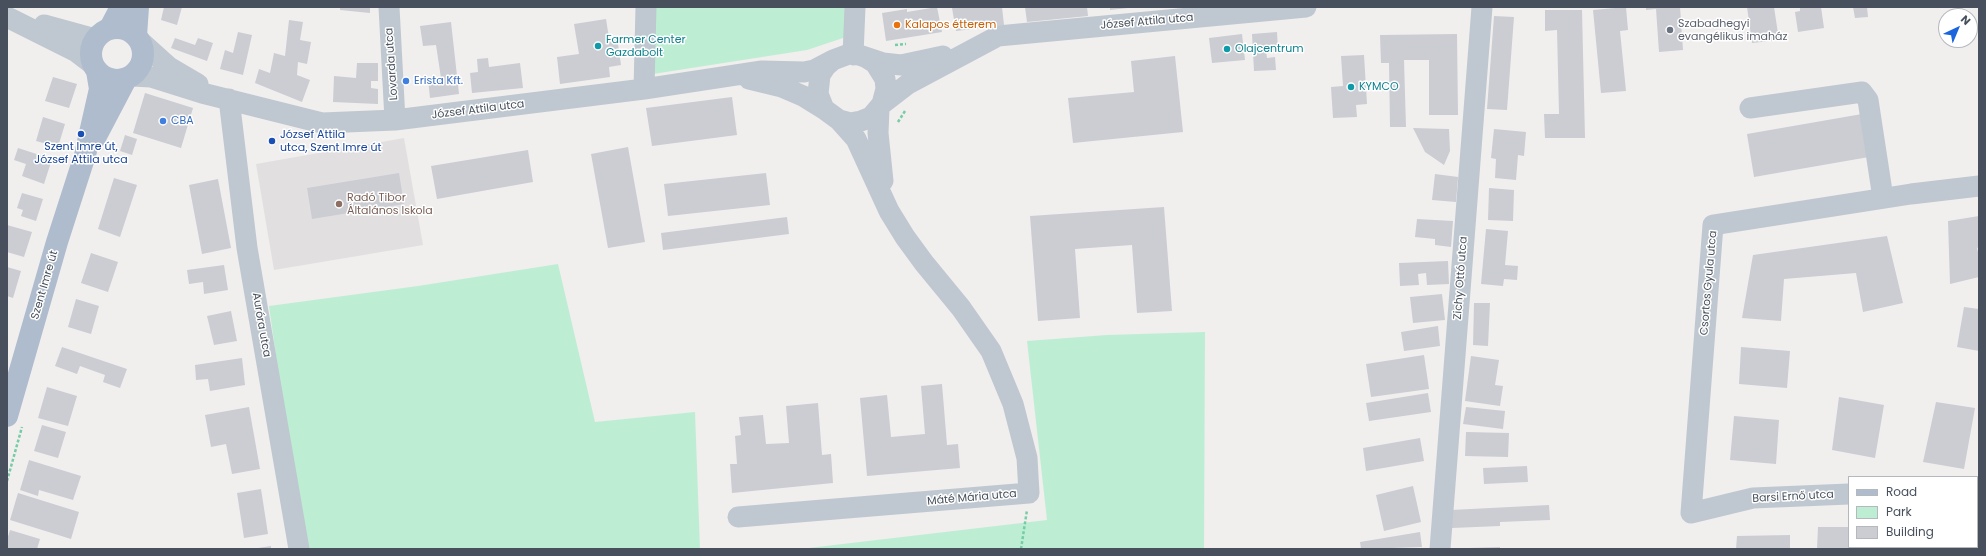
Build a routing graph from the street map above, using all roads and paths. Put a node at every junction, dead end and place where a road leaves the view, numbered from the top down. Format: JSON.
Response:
{"nodes":[{"id":1,"x":121,"y":7,"type":"edge"},
{"id":2,"x":138,"y":7,"type":"edge"},
{"id":3,"x":389,"y":7,"type":"edge"},
{"id":4,"x":646,"y":7,"type":"edge"},
{"id":5,"x":855,"y":7,"type":"edge"},
{"id":6,"x":1306,"y":7,"type":"edge"},
{"id":7,"x":1482,"y":7,"type":"edge"},
{"id":8,"x":1244,"y":10,"type":"edge"},
{"id":9,"x":7,"y":15,"type":"edge"},
{"id":10,"x":103,"y":33,"type":"junction"},
{"id":11,"x":138,"y":38,"type":"junction"},
{"id":12,"x":988,"y":40,"type":"junction"},
{"id":13,"x":860,"y":56,"type":"junction"},
{"id":14,"x":833,"y":60,"type":"junction"},
{"id":15,"x":94,"y":67,"type":"junction"},
{"id":16,"x":129,"y":77,"type":"junction"},
{"id":17,"x":728,"y":78,"type":"junction"},
{"id":18,"x":644,"y":89,"type":"junction"},
{"id":19,"x":229,"y":100,"type":"junction"},
{"id":20,"x":881,"y":107,"type":"junction"},
{"id":21,"x":1750,"y":108,"type":"dead end"},
{"id":22,"x":832,"y":114,"type":"junction"},
{"id":23,"x":395,"y":120,"type":"junction"},
{"id":24,"x":85,"y":155,"type":"junction"},
{"id":25,"x":1979,"y":186,"type":"edge"},
{"id":26,"x":1883,"y":198,"type":"junction"},
{"id":27,"x":889,"y":212,"type":"junction"},
{"id":28,"x":7,"y":416,"type":"edge"},
{"id":29,"x":1029,"y":493,"type":"junction"},
{"id":30,"x":1848,"y":494,"type":"edge"},
{"id":31,"x":1691,"y":513,"type":"joint"},
{"id":32,"x":738,"y":518,"type":"dead end"},
{"id":33,"x":299,"y":549,"type":"edge"},
{"id":34,"x":1021,"y":549,"type":"edge"},
{"id":35,"x":1440,"y":549,"type":"edge"}],
"edges":[{"from":1,"to":10,"type":"main road"},
{"from":2,"to":11,"type":"main road"},
{"from":3,"to":23,"type":"street","name":"Lovarda utca"},
{"from":4,"to":18,"type":"street"},
{"from":5,"to":13,"type":"street"},
{"from":6,"to":8,"type":"street","name":"József Attila utca"},
{"from":7,"to":35,"type":"street","name":"Zichy Ottó utca"},
{"from":8,"to":12,"type":"street","name":"József Attila utca"},
{"from":9,"to":10,"type":"street"},
{"from":9,"to":15,"type":"street"},
{"from":10,"to":11,"type":"main road"},
{"from":10,"to":15,"type":"main road"},
{"from":11,"to":16,"type":"main road"},
{"from":11,"to":19,"type":"street","name":"József Attila utca"},
{"from":12,"to":13,"type":"street","name":"József Attila utca"},
{"from":12,"to":20,"type":"street","name":"József Attila utca"},
{"from":13,"to":14,"type":"street","name":"József Attila utca"},
{"from":13,"to":20,"type":"street"},
{"from":14,"to":17,"type":"street","name":"József Attila utca"},
{"from":14,"to":22,"type":"street"},
{"from":15,"to":16,"type":"main road"},
{"from":15,"to":24,"type":"main road","name":"Szent Imre út"},
{"from":16,"to":19,"type":"street","name":"József Attila utca"},
{"from":16,"to":24,"type":"main road","name":"Szent Imre út"},
{"from":17,"to":18,"type":"street","name":"József Attila utca"},
{"from":17,"to":22,"type":"street"},
{"from":18,"to":23,"type":"street","name":"József Attila utca"},
{"from":19,"to":23,"type":"street","name":"József Attila utca"},
{"from":19,"to":33,"type":"street","name":"Auróra utca"},
{"from":20,"to":22,"type":"street","name":"József Attila utca"},
{"from":20,"to":27,"type":"street","name":"Máté Mária utca"},
{"from":21,"to":26,"type":"street"},
{"from":22,"to":27,"type":"street","name":"Máté Mária utca"},
{"from":24,"to":28,"type":"main road","name":"Szent Imre út"},
{"from":25,"to":26,"type":"street","name":"Csortos Gyula utca"},
{"from":26,"to":31,"type":"street","name":"Csortos Gyula utca"},
{"from":27,"to":29,"type":"street","name":"Máté Mária utca"},
{"from":29,"to":32,"type":"street","name":"Máté Mária utca"},
{"from":29,"to":34,"type":"path"},
{"from":30,"to":31,"type":"street","name":"Barsi Ernő utca"}]}
